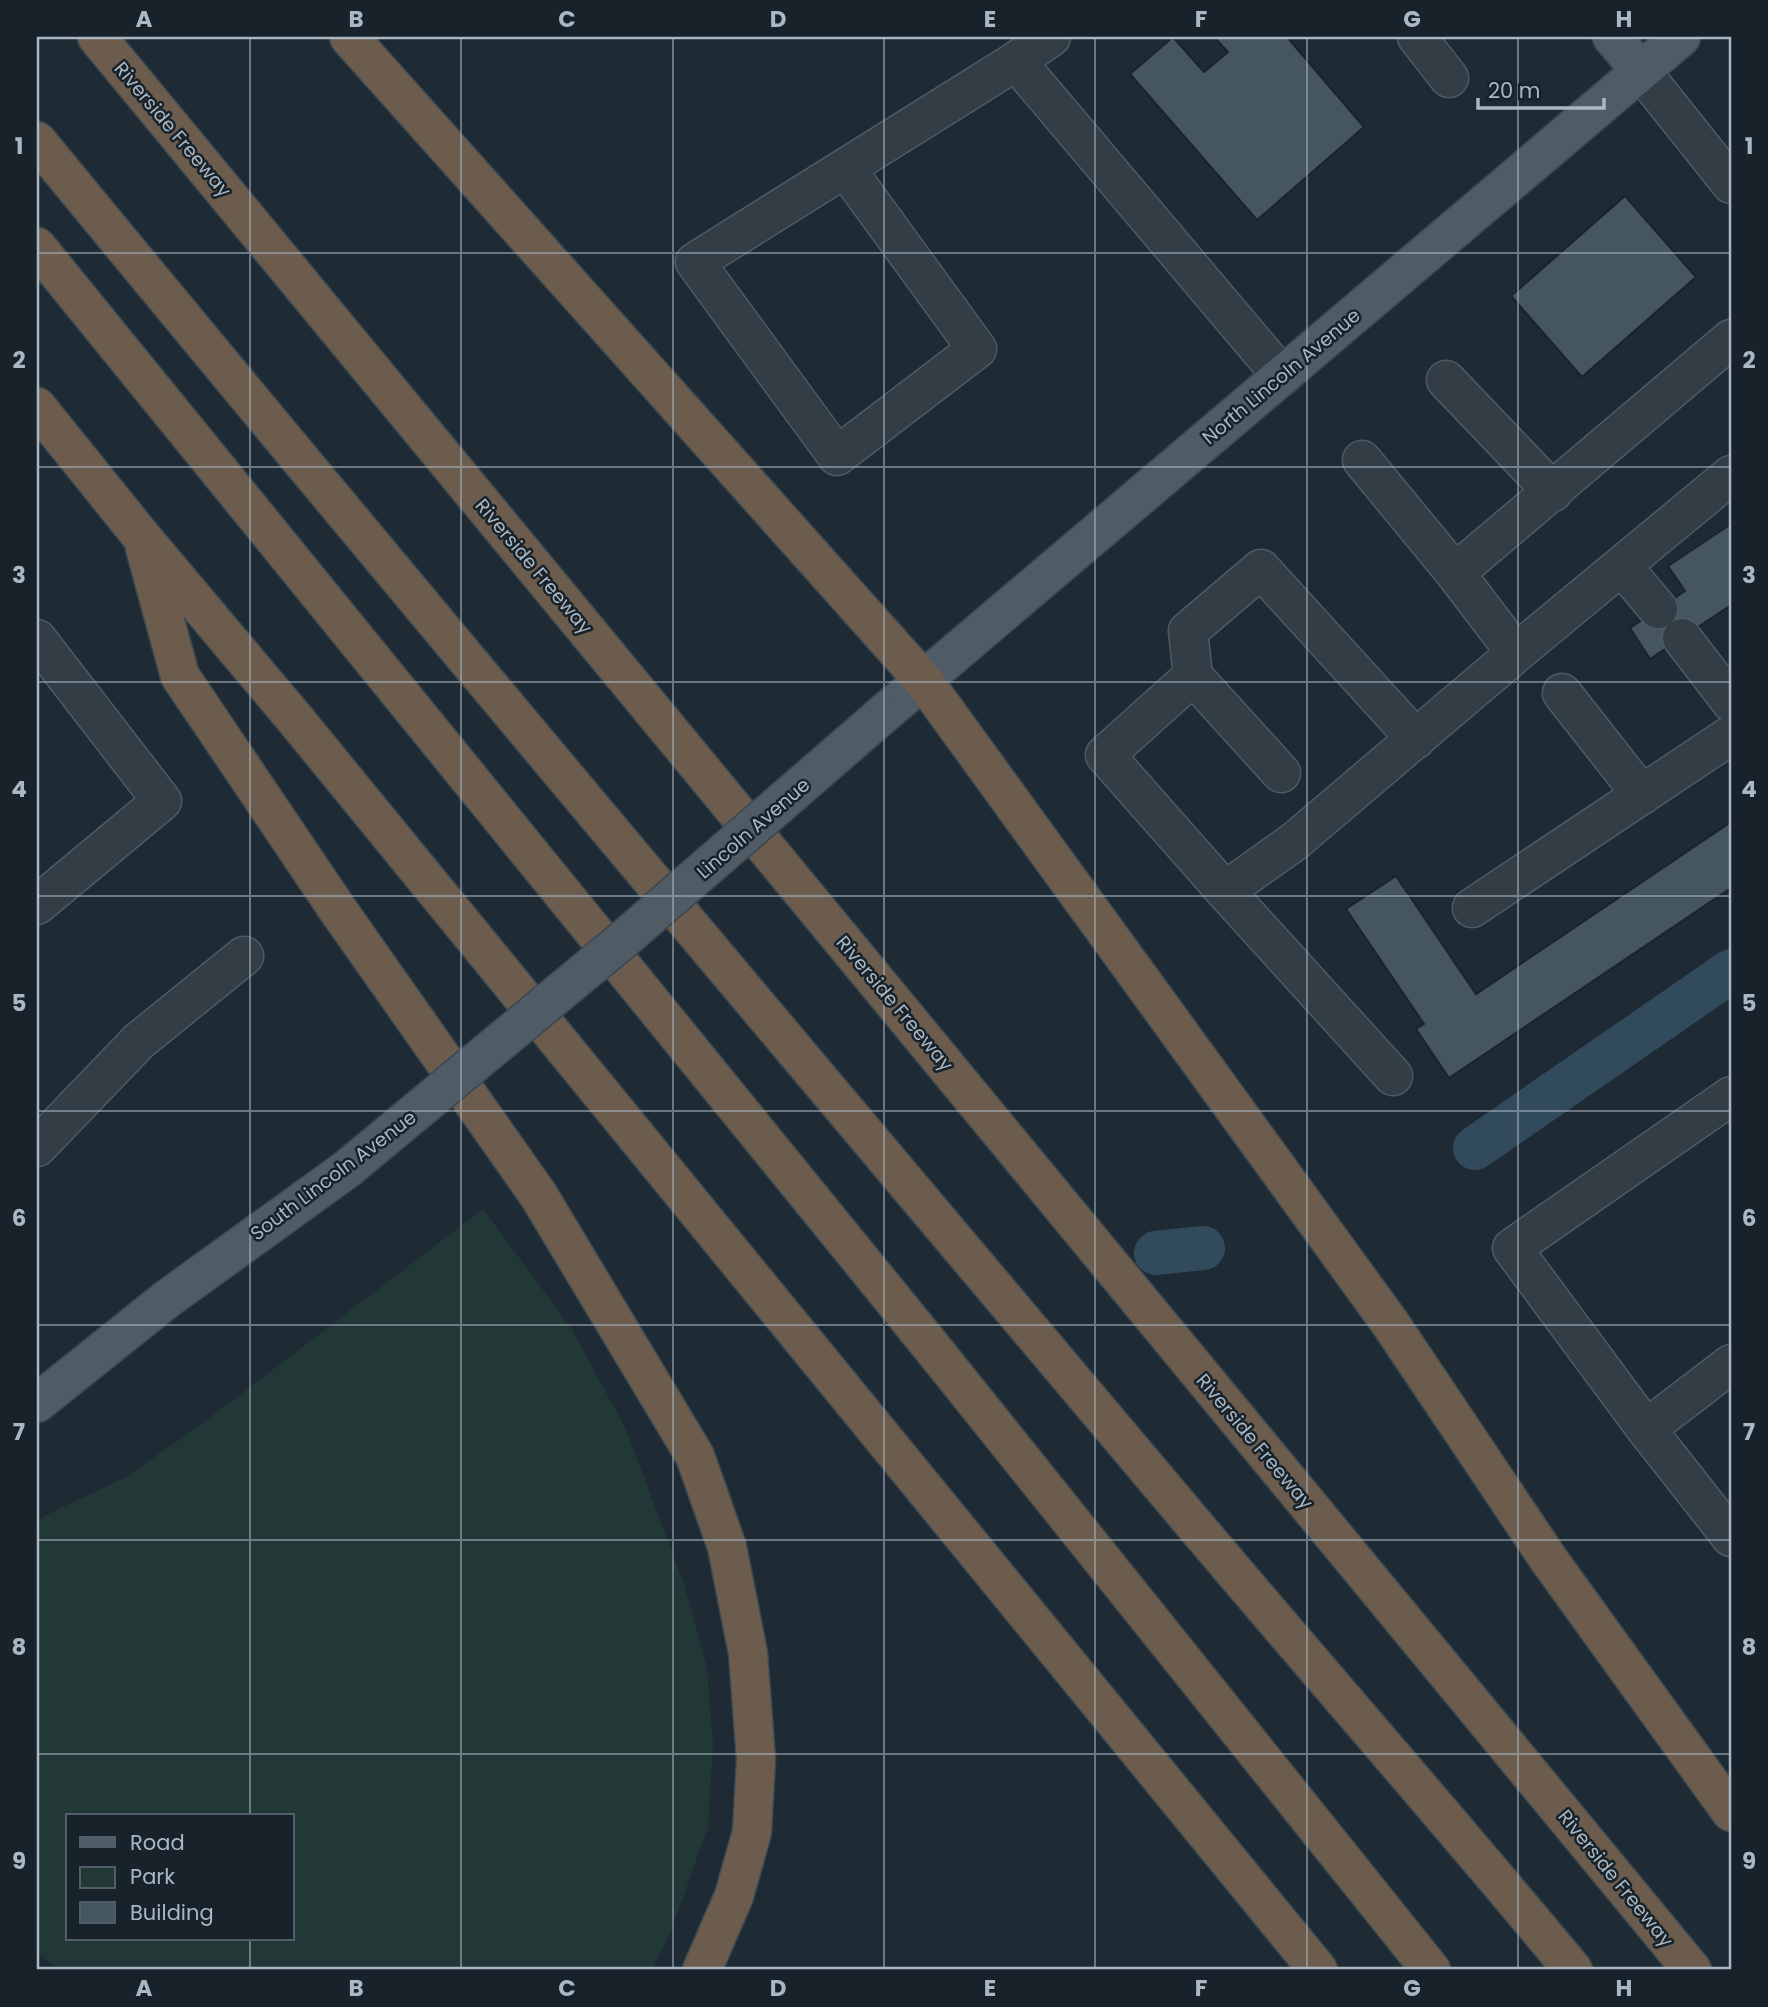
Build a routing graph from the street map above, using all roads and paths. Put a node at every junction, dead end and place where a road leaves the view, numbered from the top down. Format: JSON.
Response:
{"nodes":[{"id":1,"x":97,"y":37,"type":"edge"},
{"id":2,"x":349,"y":37,"type":"edge"},
{"id":3,"x":1051,"y":37,"type":"edge"},
{"id":4,"x":1417,"y":37,"type":"edge"},
{"id":5,"x":1612,"y":37,"type":"edge"},
{"id":6,"x":1681,"y":37,"type":"edge"},
{"id":7,"x":1016,"y":61,"type":"junction"},
{"id":8,"x":1641,"y":71,"type":"junction"},
{"id":9,"x":1449,"y":78,"type":"dead end"},
{"id":10,"x":37,"y":141,"type":"edge"},
{"id":11,"x":845,"y":169,"type":"junction"},
{"id":12,"x":1731,"y":184,"type":"edge"},
{"id":13,"x":37,"y":247,"type":"edge"},
{"id":14,"x":1731,"y":339,"type":"edge"},
{"id":15,"x":1282,"y":376,"type":"junction"},
{"id":16,"x":1446,"y":380,"type":"dead end"},
{"id":17,"x":37,"y":407,"type":"edge"},
{"id":18,"x":1362,"y":460,"type":"dead end"},
{"id":19,"x":1731,"y":475,"type":"edge"},
{"id":20,"x":1553,"y":492,"type":"junction"},
{"id":21,"x":141,"y":536,"type":"junction"},
{"id":22,"x":1622,"y":566,"type":"junction"},
{"id":23,"x":1455,"y":573,"type":"junction"},
{"id":24,"x":1657,"y":609,"type":"dead end"},
{"id":25,"x":1682,"y":638,"type":"dead end"},
{"id":26,"x":37,"y":639,"type":"edge"},
{"id":27,"x":1516,"y":653,"type":"junction"},
{"id":28,"x":1194,"y":676,"type":"junction"},
{"id":29,"x":923,"y":680,"type":"junction"},
{"id":30,"x":1562,"y":693,"type":"dead end"},
{"id":31,"x":1731,"y":702,"type":"edge"},
{"id":32,"x":881,"y":716,"type":"joint"},
{"id":33,"x":1731,"y":735,"type":"edge"},
{"id":34,"x":1416,"y":739,"type":"junction"},
{"id":35,"x":1281,"y":773,"type":"dead end"},
{"id":36,"x":1642,"y":795,"type":"junction"},
{"id":37,"x":1225,"y":891,"type":"junction"},
{"id":38,"x":37,"y":905,"type":"edge"},
{"id":39,"x":1472,"y":908,"type":"dead end"},
{"id":40,"x":624,"y":939,"type":"joint"},
{"id":41,"x":244,"y":956,"type":"dead end"},
{"id":42,"x":1393,"y":1076,"type":"dead end"},
{"id":43,"x":1731,"y":1097,"type":"edge"},
{"id":44,"x":37,"y":1147,"type":"edge"},
{"id":45,"x":1731,"y":1364,"type":"edge"},
{"id":46,"x":37,"y":1403,"type":"edge"},
{"id":47,"x":1646,"y":1429,"type":"junction"},
{"id":48,"x":1731,"y":1537,"type":"edge"},
{"id":49,"x":1731,"y":1812,"type":"edge"},
{"id":50,"x":702,"y":1970,"type":"edge"},
{"id":51,"x":1318,"y":1970,"type":"edge"},
{"id":52,"x":1431,"y":1970,"type":"edge"},
{"id":53,"x":1573,"y":1970,"type":"edge"},
{"id":54,"x":1692,"y":1970,"type":"edge"}],
"edges":[{"from":1,"to":54,"type":"highway","name":"Riverside Freeway"},
{"from":2,"to":29,"type":"highway"},
{"from":3,"to":7,"type":"street"},
{"from":4,"to":9,"type":"street"},
{"from":5,"to":8,"type":"main road"},
{"from":6,"to":8,"type":"main road","name":"North Lincoln Avenue"},
{"from":7,"to":11,"type":"street"},
{"from":7,"to":15,"type":"street"},
{"from":8,"to":12,"type":"street"},
{"from":8,"to":15,"type":"main road","name":"North Lincoln Avenue"},
{"from":10,"to":53,"type":"highway"},
{"from":11,"to":11,"type":"street"},
{"from":13,"to":52,"type":"highway"},
{"from":14,"to":20,"type":"street"},
{"from":15,"to":29,"type":"main road","name":"North Lincoln Avenue"},
{"from":16,"to":20,"type":"street"},
{"from":17,"to":21,"type":"highway"},
{"from":18,"to":23,"type":"street"},
{"from":19,"to":22,"type":"street"},
{"from":20,"to":23,"type":"street"},
{"from":21,"to":50,"type":"highway"},
{"from":21,"to":51,"type":"highway"},
{"from":22,"to":24,"type":"street"},
{"from":22,"to":27,"type":"street"},
{"from":23,"to":27,"type":"street"},
{"from":25,"to":31,"type":"street"},
{"from":26,"to":38,"type":"street"},
{"from":27,"to":34,"type":"street"},
{"from":28,"to":34,"type":"street"},
{"from":28,"to":35,"type":"street"},
{"from":28,"to":37,"type":"street"},
{"from":29,"to":32,"type":"main road","name":"North Lincoln Avenue"},
{"from":29,"to":49,"type":"highway"},
{"from":30,"to":36,"type":"street"},
{"from":32,"to":40,"type":"main road","name":"Lincoln Avenue","bridge":true},
{"from":33,"to":36,"type":"street"},
{"from":34,"to":37,"type":"street"},
{"from":36,"to":39,"type":"street"},
{"from":37,"to":42,"type":"street"},
{"from":40,"to":46,"type":"main road","name":"South Lincoln Avenue","bridge":true},
{"from":41,"to":44,"type":"street"},
{"from":43,"to":47,"type":"street"},
{"from":45,"to":47,"type":"street"},
{"from":47,"to":48,"type":"street"}]}
